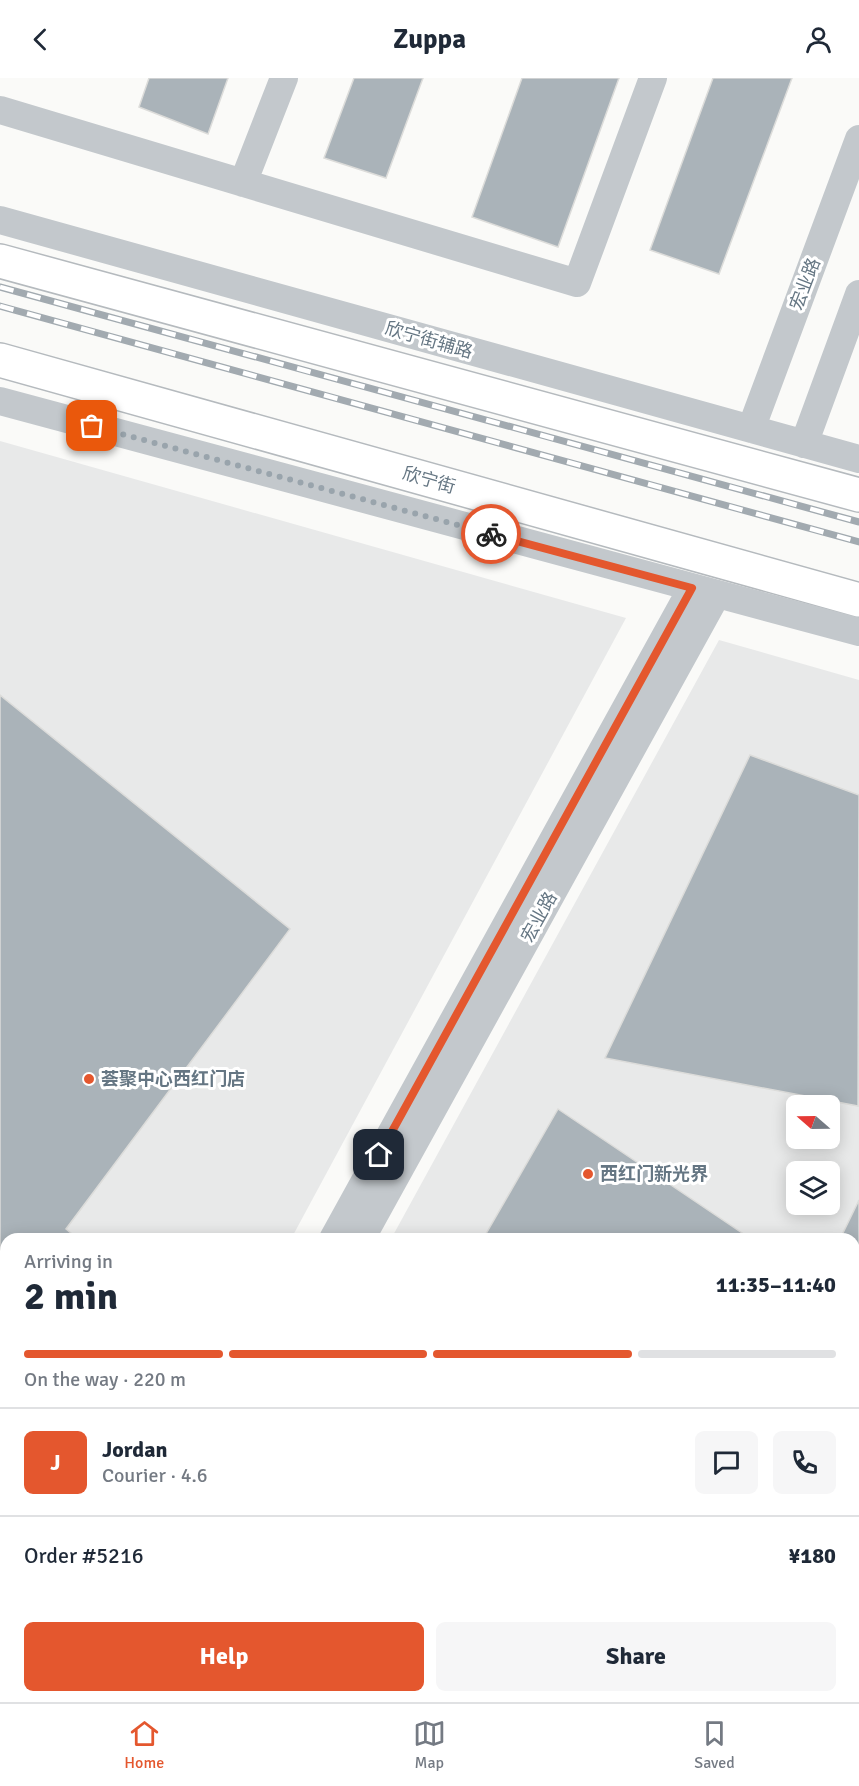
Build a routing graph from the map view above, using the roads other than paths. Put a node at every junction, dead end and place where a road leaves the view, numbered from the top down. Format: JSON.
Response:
{"nodes":[{"id":1,"x":284,"y":78,"type":"edge"},
{"id":2,"x":653,"y":78,"type":"edge"},
{"id":3,"x":0,"y":110,"type":"edge"},
{"id":4,"x":859,"y":139,"type":"edge"},
{"id":5,"x":243,"y":183,"type":"junction"},
{"id":6,"x":0,"y":220,"type":"edge"},
{"id":7,"x":0,"y":261,"type":"edge"},
{"id":8,"x":859,"y":294,"type":"edge"},
{"id":9,"x":0,"y":360,"type":"edge"},
{"id":10,"x":0,"y":400,"type":"edge"},
{"id":11,"x":751,"y":429,"type":"junction"},
{"id":12,"x":804,"y":444,"type":"junction"},
{"id":13,"x":859,"y":459,"type":"edge"},
{"id":14,"x":859,"y":495,"type":"edge"},
{"id":15,"x":704,"y":591,"type":"junction"},
{"id":16,"x":859,"y":600,"type":"edge"},
{"id":17,"x":859,"y":632,"type":"edge"},
{"id":18,"x":336,"y":1233,"type":"edge"},
{"id":19,"x":364,"y":1233,"type":"edge"}],
"edges":[{"from":1,"to":5,"type":"street"},
{"from":2,"to":5,"type":"street"},
{"from":3,"to":5,"type":"street"},
{"from":4,"to":11,"type":"street","name":"宏业路"},
{"from":6,"to":11,"type":"street","name":"欣宁街辅路"},
{"from":7,"to":14,"type":"main road"},
{"from":8,"to":12,"type":"street"},
{"from":9,"to":16,"type":"main road","name":"欣宁街"},
{"from":10,"to":15,"type":"street"},
{"from":11,"to":12,"type":"street","name":"欣宁街辅路"},
{"from":12,"to":13,"type":"street","name":"欣宁街辅路"},
{"from":15,"to":17,"type":"street"},
{"from":15,"to":18,"type":"street","name":"宏业路"},
{"from":15,"to":19,"type":"street","name":"宏业路"}]}
